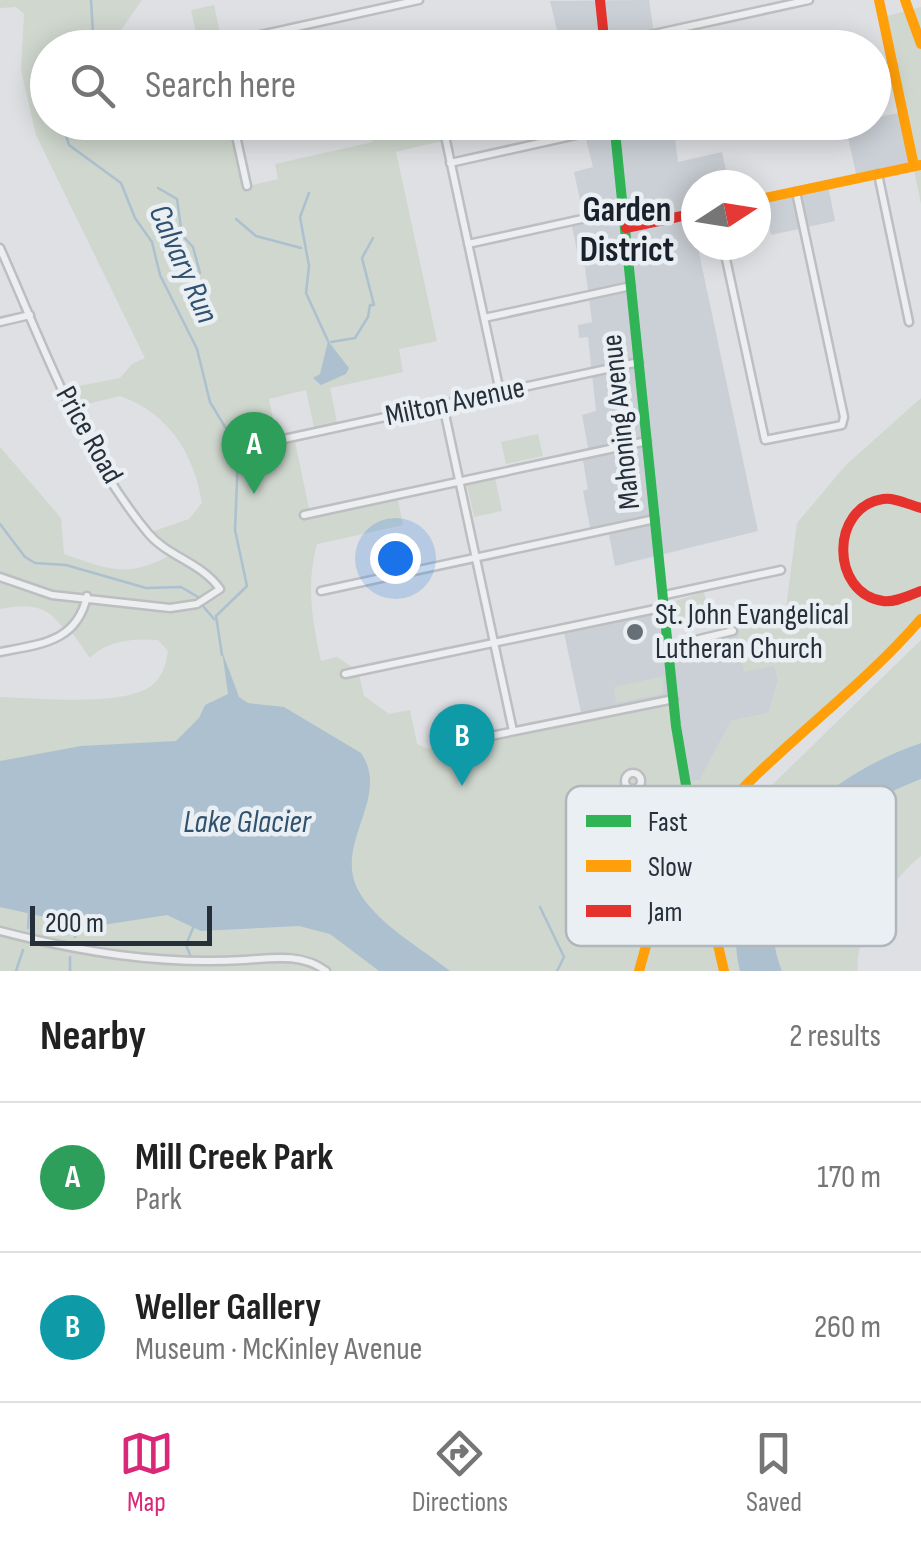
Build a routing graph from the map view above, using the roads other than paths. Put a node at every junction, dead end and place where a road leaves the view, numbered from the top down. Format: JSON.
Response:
{"nodes":[{"id":1,"x":419,"y":0,"type":"edge"},
{"id":2,"x":600,"y":0,"type":"edge"},
{"id":3,"x":809,"y":0,"type":"edge"},
{"id":4,"x":879,"y":0,"type":"edge"},
{"id":5,"x":905,"y":0,"type":"edge"},
{"id":6,"x":287,"y":30,"type":"edge"},
{"id":7,"x":603,"y":30,"type":"edge"},
{"id":8,"x":676,"y":30,"type":"edge"},
{"id":9,"x":885,"y":30,"type":"edge"},
{"id":10,"x":921,"y":44,"type":"edge"},
{"id":11,"x":891,"y":57,"type":"edge"},
{"id":12,"x":893,"y":66,"type":"joint"},
{"id":13,"x":237,"y":140,"type":"edge"},
{"id":14,"x":446,"y":140,"type":"edge"},
{"id":15,"x":548,"y":140,"type":"edge"},
{"id":16,"x":616,"y":140,"type":"edge"},
{"id":17,"x":450,"y":162,"type":"junction"},
{"id":18,"x":918,"y":165,"type":"edge"},
{"id":19,"x":878,"y":174,"type":"junction"},
{"id":20,"x":247,"y":186,"type":"dead end"},
{"id":21,"x":796,"y":192,"type":"junction"},
{"id":22,"x":771,"y":197,"type":"edge"},
{"id":23,"x":624,"y":210,"type":"junction"},
{"id":24,"x":681,"y":216,"type":"edge"},
{"id":25,"x":626,"y":228,"type":"junction"},
{"id":26,"x":468,"y":244,"type":"junction"},
{"id":27,"x":0,"y":248,"type":"edge"},
{"id":28,"x":726,"y":260,"type":"edge"},
{"id":29,"x":632,"y":286,"type":"junction"},
{"id":30,"x":30,"y":315,"type":"junction"},
{"id":31,"x":484,"y":318,"type":"junction"},
{"id":32,"x":0,"y":322,"type":"edge"},
{"id":33,"x":909,"y":322,"type":"dead end"},
{"id":34,"x":640,"y":362,"type":"junction"},
{"id":35,"x":500,"y":392,"type":"junction"},
{"id":36,"x":443,"y":405,"type":"junction"},
{"id":37,"x":648,"y":441,"type":"junction"},
{"id":38,"x":270,"y":442,"type":"dead end"},
{"id":39,"x":460,"y":481,"type":"junction"},
{"id":40,"x":921,"y":508,"type":"edge"},
{"id":41,"x":304,"y":515,"type":"dead end"},
{"id":42,"x":656,"y":518,"type":"junction"},
{"id":43,"x":476,"y":557,"type":"junction"},
{"id":44,"x":782,"y":570,"type":"dead end"},
{"id":45,"x":0,"y":577,"type":"edge"},
{"id":46,"x":321,"y":591,"type":"dead end"},
{"id":47,"x":921,"y":591,"type":"edge"},
{"id":48,"x":87,"y":596,"type":"junction"},
{"id":49,"x":665,"y":601,"type":"junction"},
{"id":50,"x":921,"y":620,"type":"edge"},
{"id":51,"x":734,"y":631,"type":"dead end"},
{"id":52,"x":494,"y":642,"type":"junction"},
{"id":53,"x":670,"y":646,"type":"junction"},
{"id":54,"x":0,"y":652,"type":"edge"},
{"id":55,"x":345,"y":674,"type":"dead end"},
{"id":56,"x":676,"y":698,"type":"junction"},
{"id":57,"x":514,"y":731,"type":"junction"},
{"id":58,"x":441,"y":746,"type":"dead end"},
{"id":59,"x":687,"y":786,"type":"edge"},
{"id":60,"x":747,"y":786,"type":"edge"},
{"id":61,"x":0,"y":931,"type":"edge"},
{"id":62,"x":644,"y":946,"type":"edge"},
{"id":63,"x":716,"y":946,"type":"edge"},
{"id":64,"x":326,"y":971,"type":"edge"},
{"id":65,"x":639,"y":971,"type":"edge"},
{"id":66,"x":724,"y":971,"type":"edge"}],
"edges":[{"from":1,"to":6,"type":"street"},
{"from":2,"to":7,"type":"main road"},
{"from":3,"to":8,"type":"street"},
{"from":4,"to":9,"type":"main road"},
{"from":5,"to":10,"type":"main road"},
{"from":11,"to":12,"type":"main road"},
{"from":12,"to":18,"type":"main road"},
{"from":13,"to":20,"type":"street"},
{"from":14,"to":17,"type":"street"},
{"from":15,"to":17,"type":"street"},
{"from":16,"to":23,"type":"main road","name":"Mahoning Avenue"},
{"from":17,"to":26,"type":"street"},
{"from":18,"to":19,"type":"main road"},
{"from":19,"to":21,"type":"main road"},
{"from":19,"to":33,"type":"street"},
{"from":21,"to":22,"type":"main road"},
{"from":21,"to":28,"type":"street"},
{"from":23,"to":25,"type":"main road","name":"Mahoning Avenue"},
{"from":23,"to":26,"type":"street"},
{"from":24,"to":25,"type":"main road"},
{"from":25,"to":29,"type":"main road","name":"Mahoning Avenue"},
{"from":26,"to":31,"type":"street"},
{"from":27,"to":30,"type":"street","name":"Price Road"},
{"from":29,"to":31,"type":"street"},
{"from":29,"to":34,"type":"main road","name":"Mahoning Avenue"},
{"from":30,"to":32,"type":"street"},
{"from":30,"to":48,"type":"street","name":"Price Road"},
{"from":31,"to":35,"type":"street"},
{"from":34,"to":35,"type":"street","name":"Milton Avenue"},
{"from":34,"to":37,"type":"main road","name":"Mahoning Avenue"},
{"from":35,"to":36,"type":"street","name":"Milton Avenue"},
{"from":36,"to":38,"type":"street","name":"Milton Avenue"},
{"from":36,"to":39,"type":"street"},
{"from":37,"to":39,"type":"street"},
{"from":37,"to":42,"type":"main road","name":"Mahoning Avenue"},
{"from":39,"to":41,"type":"street"},
{"from":39,"to":43,"type":"street"},
{"from":40,"to":47,"type":"main road"},
{"from":42,"to":43,"type":"street"},
{"from":42,"to":49,"type":"main road","name":"Mahoning Avenue"},
{"from":43,"to":46,"type":"street"},
{"from":43,"to":52,"type":"street"},
{"from":44,"to":49,"type":"street"},
{"from":45,"to":48,"type":"street"},
{"from":48,"to":54,"type":"street"},
{"from":49,"to":52,"type":"street"},
{"from":49,"to":53,"type":"main road","name":"Mahoning Avenue"},
{"from":50,"to":60,"type":"main road"},
{"from":51,"to":53,"type":"street"},
{"from":52,"to":55,"type":"street"},
{"from":52,"to":57,"type":"street"},
{"from":53,"to":56,"type":"main road","name":"Mahoning Avenue"},
{"from":56,"to":57,"type":"street"},
{"from":56,"to":59,"type":"main road","name":"Mahoning Avenue","bridge":true},
{"from":57,"to":58,"type":"street"},
{"from":61,"to":64,"type":"street"},
{"from":62,"to":65,"type":"main road"},
{"from":63,"to":66,"type":"main road","name":"Mahoning Avenue","bridge":true}]}
